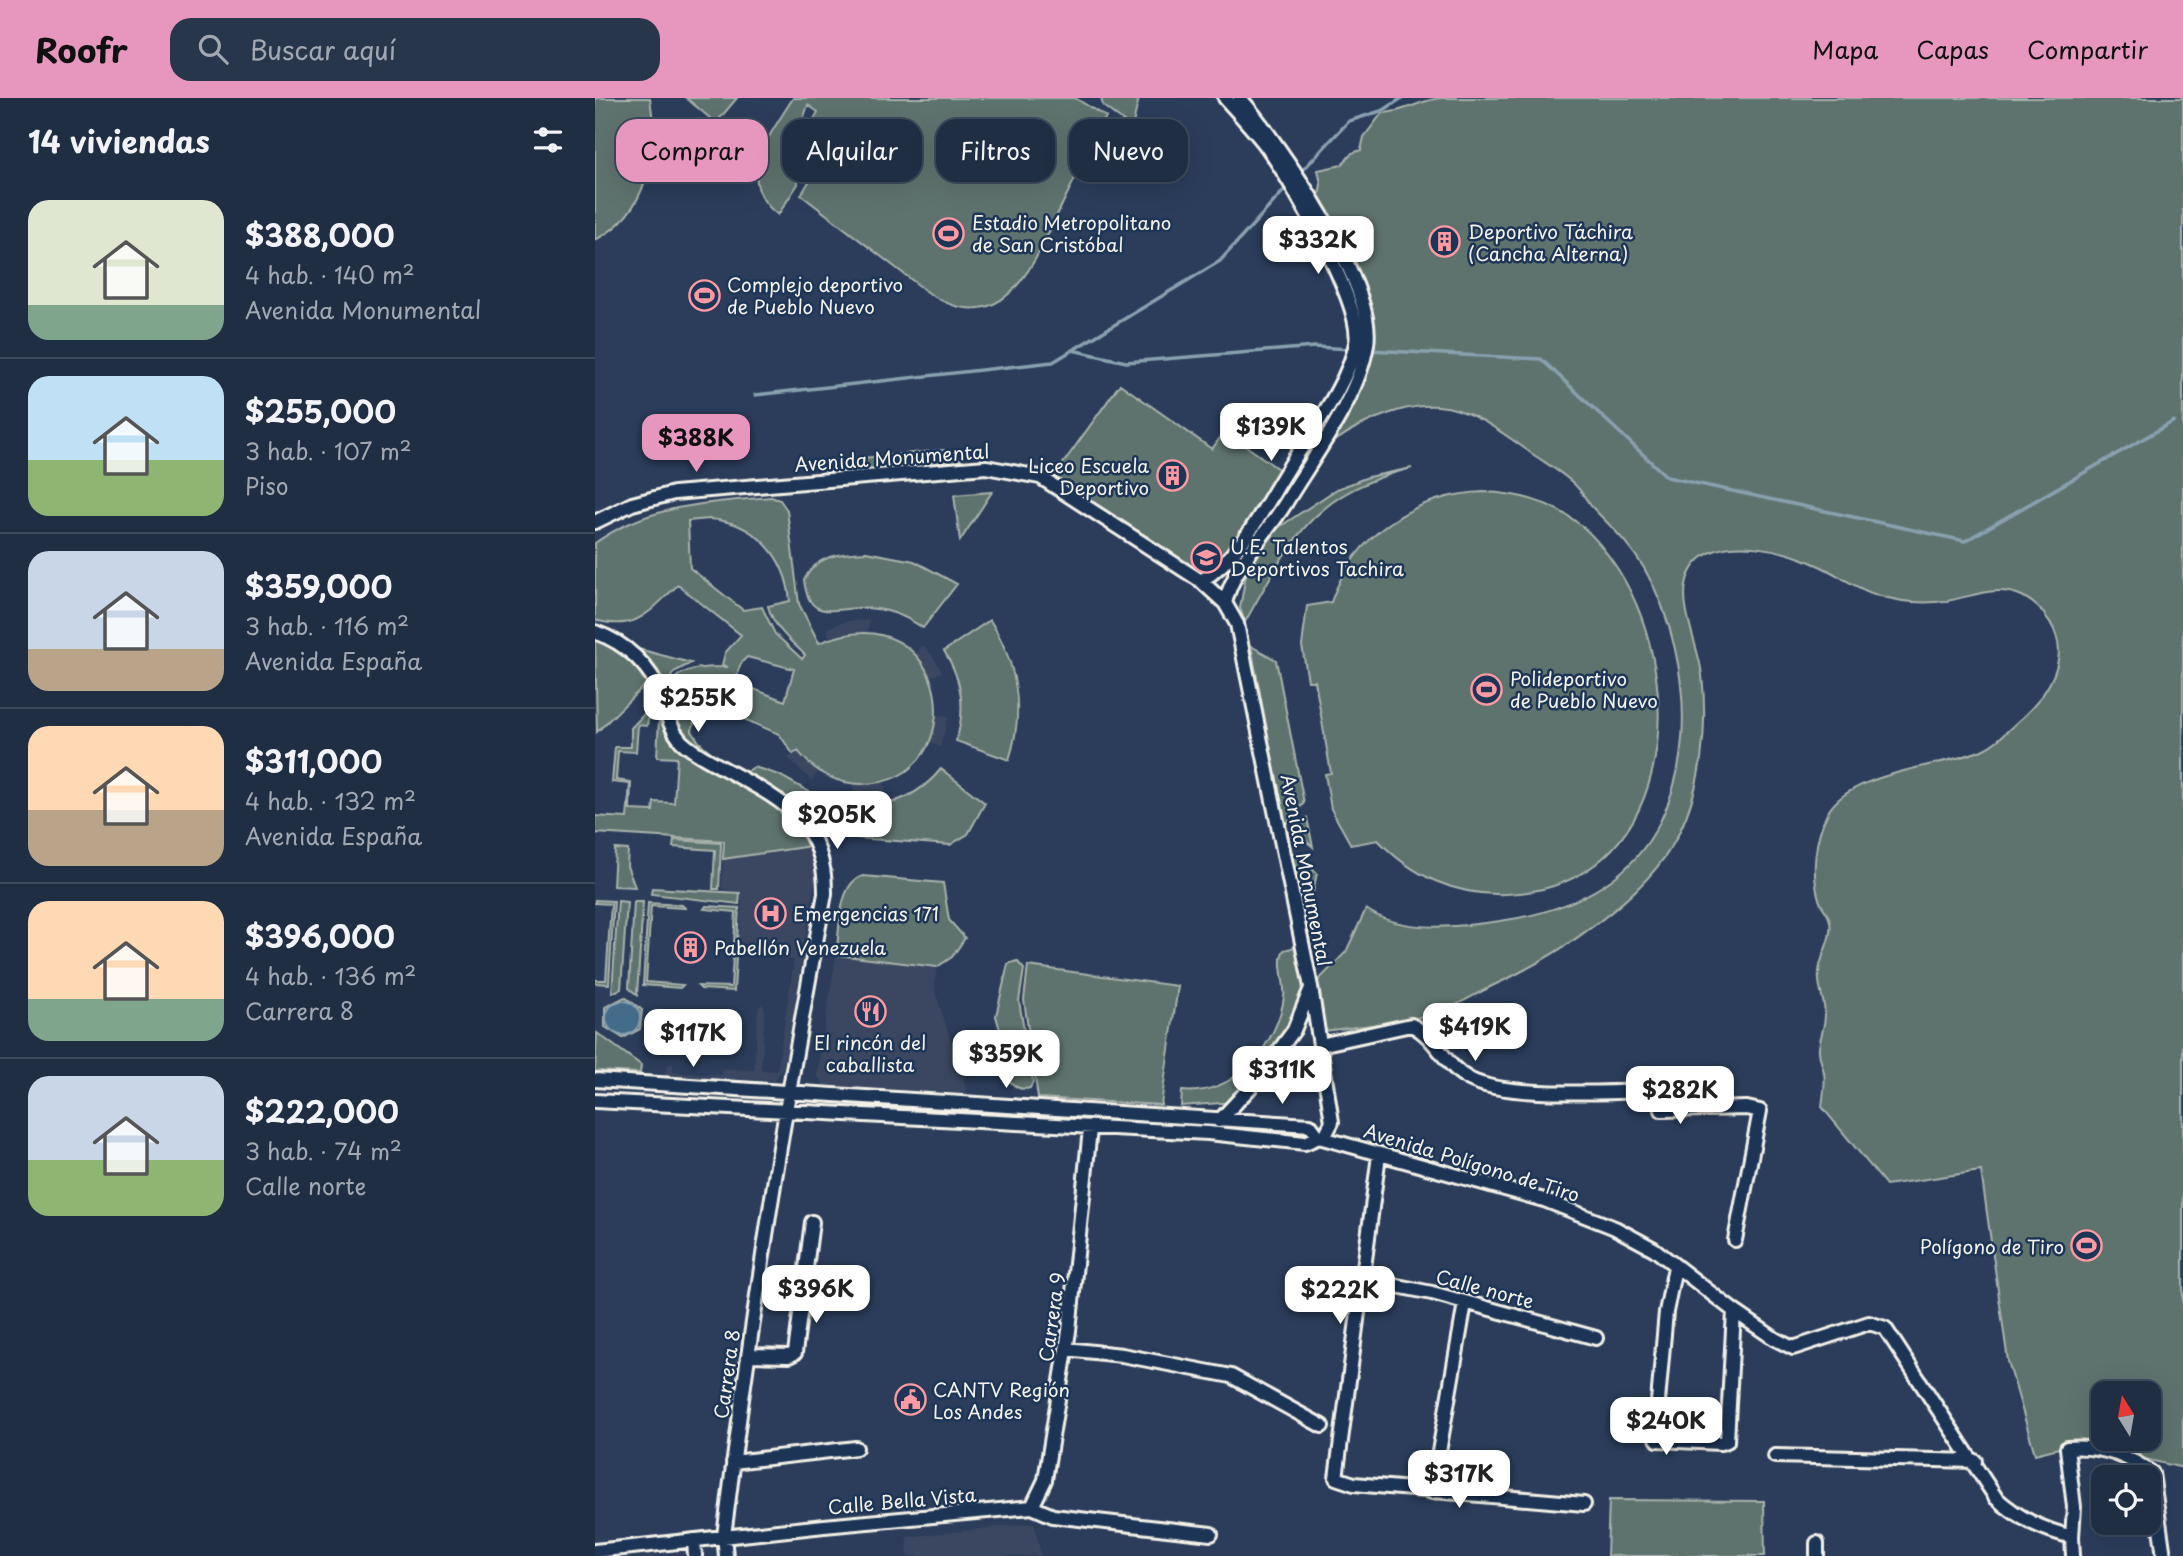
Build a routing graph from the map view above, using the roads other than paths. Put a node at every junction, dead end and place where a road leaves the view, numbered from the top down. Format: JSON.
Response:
{"nodes":[{"id":1,"x":1225,"y":98,"type":"edge"},
{"id":2,"x":1240,"y":98,"type":"edge"},
{"id":3,"x":1270,"y":142,"type":"junction"},
{"id":4,"x":1362,"y":342,"type":"junction"},
{"id":5,"x":1358,"y":357,"type":"junction"},
{"id":6,"x":1286,"y":472,"type":"junction"},
{"id":7,"x":1298,"y":480,"type":"junction"},
{"id":8,"x":595,"y":522,"type":"edge"},
{"id":9,"x":1201,"y":581,"type":"junction"},
{"id":10,"x":1225,"y":603,"type":"junction"},
{"id":11,"x":595,"y":632,"type":"edge"},
{"id":12,"x":1311,"y":987,"type":"junction"},
{"id":13,"x":1320,"y":1045,"type":"junction"},
{"id":14,"x":595,"y":1080,"type":"edge"},
{"id":15,"x":788,"y":1092,"type":"junction"},
{"id":16,"x":595,"y":1101,"type":"edge"},
{"id":17,"x":784,"y":1110,"type":"junction"},
{"id":18,"x":1221,"y":1119,"type":"junction"},
{"id":19,"x":1090,"y":1129,"type":"junction"},
{"id":20,"x":1208,"y":1133,"type":"junction"},
{"id":21,"x":1322,"y":1137,"type":"junction"},
{"id":22,"x":1379,"y":1155,"type":"junction"},
{"id":23,"x":812,"y":1222,"type":"dead end"},
{"id":24,"x":1735,"y":1240,"type":"dead end"},
{"id":25,"x":1675,"y":1267,"type":"junction"},
{"id":26,"x":1362,"y":1279,"type":"junction"},
{"id":27,"x":1465,"y":1303,"type":"junction"},
{"id":28,"x":1734,"y":1311,"type":"junction"},
{"id":29,"x":1596,"y":1338,"type":"dead end"},
{"id":30,"x":1066,"y":1349,"type":"junction"},
{"id":31,"x":748,"y":1355,"type":"junction"},
{"id":32,"x":1322,"y":1426,"type":"dead end"},
{"id":33,"x":856,"y":1448,"type":"dead end"},
{"id":34,"x":1775,"y":1456,"type":"dead end"},
{"id":35,"x":1975,"y":1461,"type":"junction"},
{"id":36,"x":733,"y":1462,"type":"junction"},
{"id":37,"x":1433,"y":1492,"type":"junction"},
{"id":38,"x":1584,"y":1504,"type":"dead end"},
{"id":39,"x":1032,"y":1507,"type":"junction"},
{"id":40,"x":1211,"y":1534,"type":"dead end"},
{"id":41,"x":724,"y":1536,"type":"junction"},
{"id":42,"x":2072,"y":1537,"type":"junction"},
{"id":43,"x":694,"y":1540,"type":"junction"},
{"id":44,"x":596,"y":1553,"type":"edge"},
{"id":45,"x":695,"y":1556,"type":"edge"},
{"id":46,"x":726,"y":1556,"type":"edge"},
{"id":47,"x":2073,"y":1556,"type":"edge"},
{"id":48,"x":2164,"y":1556,"type":"edge"}],
"edges":[{"from":1,"to":3,"type":"street"},
{"from":2,"to":3,"type":"street"},
{"from":3,"to":4,"type":"street"},
{"from":3,"to":4,"type":"street"},
{"from":4,"to":5,"type":"street"},
{"from":5,"to":6,"type":"street"},
{"from":5,"to":7,"type":"street"},
{"from":6,"to":7,"type":"street"},
{"from":6,"to":9,"type":"street"},
{"from":7,"to":10,"type":"street"},
{"from":8,"to":9,"type":"street","name":"Avenida Monumental"},
{"from":9,"to":10,"type":"street","name":"Avenida Monumental"},
{"from":10,"to":12,"type":"street","name":"Avenida Monumental"},
{"from":11,"to":15,"type":"street","name":"Carrera 8"},
{"from":12,"to":13,"type":"street","name":"Avenida Monumental"},
{"from":12,"to":18,"type":"street","name":"Avenida Monumental"},
{"from":13,"to":21,"type":"street","name":"Avenida Monumental"},
{"from":13,"to":24,"type":"street"},
{"from":14,"to":15,"type":"street","name":"Avenida Polígono de Tiro"},
{"from":15,"to":17,"type":"street","name":"Carrera 8"},
{"from":15,"to":18,"type":"street","name":"Avenida Polígono de Tiro"},
{"from":16,"to":17,"type":"street"},
{"from":17,"to":19,"type":"street"},
{"from":17,"to":31,"type":"street","name":"Carrera 8"},
{"from":18,"to":20,"type":"street","name":"Avenida Monumental"},
{"from":18,"to":21,"type":"street","name":"Avenida Polígono de Tiro"},
{"from":19,"to":20,"type":"street"},
{"from":19,"to":30,"type":"street","name":"Carrera 9"},
{"from":20,"to":21,"type":"street"},
{"from":21,"to":22,"type":"street","name":"Avenida Polígono de Tiro"},
{"from":22,"to":25,"type":"street","name":"Avenida Polígono de Tiro"},
{"from":22,"to":26,"type":"street"},
{"from":23,"to":31,"type":"street"},
{"from":25,"to":28,"type":"street","name":"Avenida Polígono de Tiro"},
{"from":25,"to":28,"type":"street"},
{"from":26,"to":27,"type":"street","name":"Calle norte"},
{"from":26,"to":37,"type":"street"},
{"from":27,"to":29,"type":"street","name":"Calle norte"},
{"from":27,"to":37,"type":"street"},
{"from":28,"to":35,"type":"street","name":"Avenida Polígono de Tiro"},
{"from":30,"to":32,"type":"street"},
{"from":30,"to":39,"type":"street","name":"Carrera 9"},
{"from":31,"to":36,"type":"street","name":"Carrera 8"},
{"from":33,"to":36,"type":"street"},
{"from":34,"to":35,"type":"street"},
{"from":35,"to":42,"type":"street","name":"Avenida Polígono de Tiro"},
{"from":36,"to":41,"type":"street","name":"Carrera 8"},
{"from":37,"to":38,"type":"street"},
{"from":39,"to":40,"type":"street","name":"Calle Bella Vista"},
{"from":39,"to":41,"type":"street","name":"Calle Bella Vista"},
{"from":41,"to":43,"type":"street","name":"Calle Bella Vista"},
{"from":41,"to":46,"type":"street","name":"Carrera 8"},
{"from":42,"to":47,"type":"street"},
{"from":42,"to":48,"type":"street"},
{"from":43,"to":44,"type":"street","name":"Calle Bella Vista"},
{"from":43,"to":45,"type":"street"}]}
